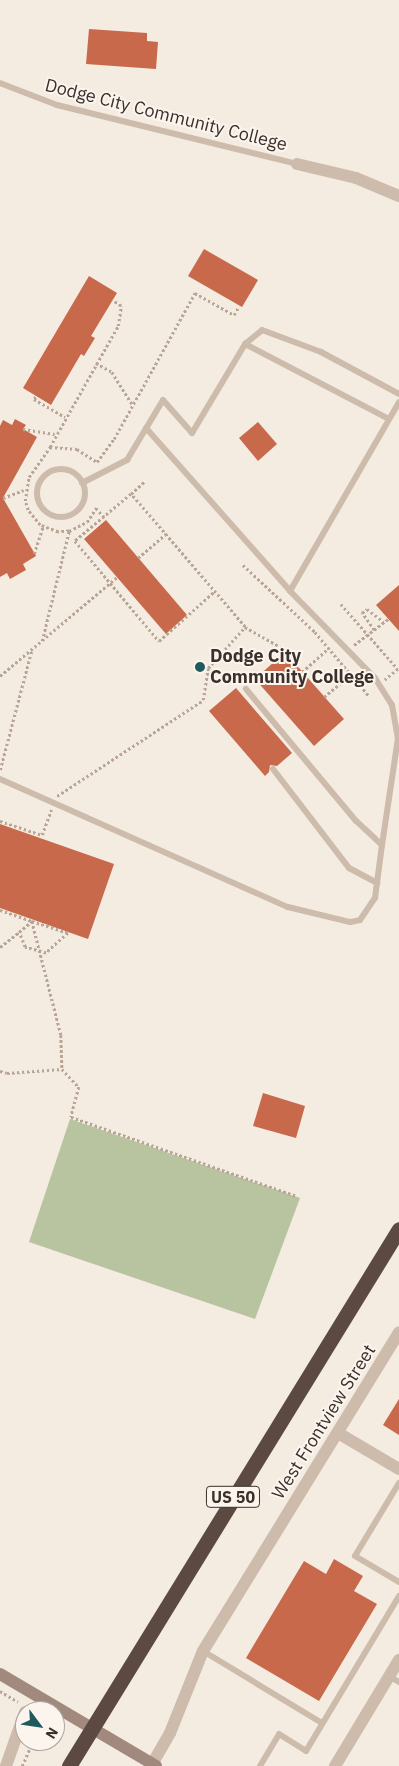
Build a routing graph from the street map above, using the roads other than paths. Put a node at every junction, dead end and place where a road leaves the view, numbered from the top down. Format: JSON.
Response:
{"nodes":[{"id":1,"x":0,"y":82,"type":"edge"},
{"id":2,"x":297,"y":164,"type":"joint"},
{"id":3,"x":399,"y":196,"type":"edge"},
{"id":4,"x":245,"y":344,"type":"junction"},
{"id":5,"x":399,"y":394,"type":"edge"},
{"id":6,"x":399,"y":402,"type":"edge"},
{"id":7,"x":389,"y":419,"type":"junction"},
{"id":8,"x":146,"y":428,"type":"junction"},
{"id":9,"x":82,"y":483,"type":"junction"},
{"id":10,"x":290,"y":592,"type":"junction"},
{"id":11,"x":246,"y":689,"type":"dead end"},
{"id":12,"x":273,"y":769,"type":"dead end"},
{"id":13,"x":0,"y":779,"type":"edge"},
{"id":14,"x":382,"y":845,"type":"junction"},
{"id":15,"x":377,"y":883,"type":"junction"},
{"id":16,"x":399,"y":1229,"type":"edge"},
{"id":17,"x":399,"y":1333,"type":"edge"},
{"id":18,"x":338,"y":1433,"type":"junction"},
{"id":19,"x":399,"y":1470,"type":"edge"},
{"id":20,"x":399,"y":1483,"type":"edge"},
{"id":21,"x":399,"y":1582,"type":"edge"},
{"id":22,"x":399,"y":1596,"type":"edge"},
{"id":23,"x":203,"y":1651,"type":"junction"},
{"id":24,"x":399,"y":1660,"type":"edge"},
{"id":25,"x":0,"y":1674,"type":"edge"},
{"id":26,"x":394,"y":1679,"type":"edge"},
{"id":27,"x":35,"y":1696,"type":"junction"},
{"id":28,"x":32,"y":1701,"type":"edge"},
{"id":29,"x":322,"y":1723,"type":"junction"},
{"id":30,"x":92,"y":1729,"type":"junction"},
{"id":31,"x":15,"y":1741,"type":"edge"},
{"id":32,"x":153,"y":1765,"type":"edge"},
{"id":33,"x":6,"y":1766,"type":"edge"},
{"id":34,"x":70,"y":1766,"type":"edge"},
{"id":35,"x":260,"y":1766,"type":"edge"},
{"id":36,"x":335,"y":1766,"type":"edge"}],
"edges":[{"from":1,"to":2,"type":"lane","name":"Dodge City Community College"},
{"from":2,"to":3,"type":"street"},
{"from":4,"to":5,"type":"lane"},
{"from":4,"to":7,"type":"lane"},
{"from":4,"to":8,"type":"lane"},
{"from":6,"to":7,"type":"lane"},
{"from":7,"to":10,"type":"lane"},
{"from":8,"to":9,"type":"lane"},
{"from":8,"to":10,"type":"lane"},
{"from":9,"to":9,"type":"lane"},
{"from":10,"to":14,"type":"lane"},
{"from":11,"to":14,"type":"lane"},
{"from":12,"to":15,"type":"lane"},
{"from":13,"to":15,"type":"lane"},
{"from":14,"to":15,"type":"lane"},
{"from":16,"to":30,"type":"highway","number":"US 50"},
{"from":17,"to":18,"type":"street","name":"West Frontview Street"},
{"from":18,"to":19,"type":"street"},
{"from":18,"to":23,"type":"street","name":"West Frontview Street"},
{"from":20,"to":21,"type":"lane"},
{"from":22,"to":29,"type":"lane"},
{"from":23,"to":29,"type":"lane"},
{"from":23,"to":32,"type":"street","name":"West Frontview Street"},
{"from":24,"to":26,"type":"street"},
{"from":25,"to":27,"type":"main road"},
{"from":26,"to":36,"type":"street"},
{"from":27,"to":28,"type":"street"},
{"from":27,"to":30,"type":"main road"},
{"from":29,"to":35,"type":"lane"},
{"from":30,"to":32,"type":"main road"},
{"from":30,"to":34,"type":"highway","number":"US 50"},
{"from":31,"to":33,"type":"street"}]}
